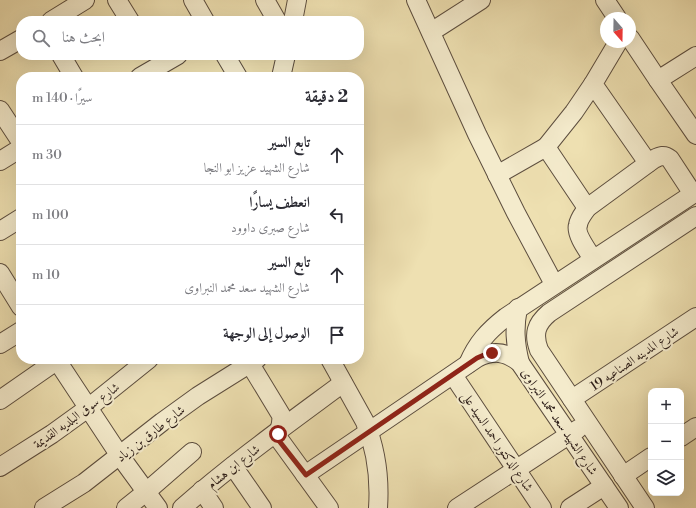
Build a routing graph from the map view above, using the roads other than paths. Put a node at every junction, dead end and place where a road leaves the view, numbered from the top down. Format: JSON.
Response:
{"nodes":[{"id":1,"x":85,"y":0,"type":"edge"},
{"id":2,"x":117,"y":0,"type":"edge"},
{"id":3,"x":192,"y":0,"type":"edge"},
{"id":4,"x":265,"y":0,"type":"edge"},
{"id":5,"x":297,"y":0,"type":"edge"},
{"id":6,"x":416,"y":0,"type":"edge"},
{"id":7,"x":481,"y":0,"type":"edge"},
{"id":8,"x":605,"y":0,"type":"edge"},
{"id":9,"x":613,"y":12,"type":"edge"},
{"id":10,"x":59,"y":16,"type":"edge"},
{"id":11,"x":127,"y":16,"type":"edge"},
{"id":12,"x":202,"y":16,"type":"edge"},
{"id":13,"x":274,"y":16,"type":"edge"},
{"id":14,"x":294,"y":16,"type":"edge"},
{"id":15,"x":431,"y":32,"type":"junction"},
{"id":16,"x":16,"y":42,"type":"edge"},
{"id":17,"x":636,"y":47,"type":"edge"},
{"id":18,"x":614,"y":48,"type":"edge"},
{"id":19,"x":0,"y":51,"type":"edge"},
{"id":20,"x":696,"y":56,"type":"edge"},
{"id":21,"x":64,"y":60,"type":"edge"},
{"id":22,"x":168,"y":60,"type":"edge"},
{"id":23,"x":228,"y":60,"type":"edge"},
{"id":24,"x":285,"y":60,"type":"edge"},
{"id":25,"x":157,"y":66,"type":"edge"},
{"id":26,"x":71,"y":72,"type":"edge"},
{"id":27,"x":148,"y":72,"type":"edge"},
{"id":28,"x":235,"y":72,"type":"edge"},
{"id":29,"x":282,"y":72,"type":"edge"},
{"id":30,"x":658,"y":80,"type":"junction"},
{"id":31,"x":593,"y":84,"type":"junction"},
{"id":32,"x":0,"y":110,"type":"edge"},
{"id":33,"x":16,"y":134,"type":"edge"},
{"id":34,"x":696,"y":135,"type":"edge"},
{"id":35,"x":546,"y":147,"type":"junction"},
{"id":36,"x":16,"y":151,"type":"edge"},
{"id":37,"x":0,"y":161,"type":"edge"},
{"id":38,"x":648,"y":163,"type":"junction"},
{"id":39,"x":497,"y":175,"type":"junction"},
{"id":40,"x":694,"y":193,"type":"edge"},
{"id":41,"x":587,"y":208,"type":"junction"},
{"id":42,"x":652,"y":220,"type":"junction"},
{"id":43,"x":16,"y":221,"type":"edge"},
{"id":44,"x":694,"y":221,"type":"edge"},
{"id":45,"x":0,"y":230,"type":"edge"},
{"id":46,"x":664,"y":237,"type":"junction"},
{"id":47,"x":593,"y":259,"type":"junction"},
{"id":48,"x":8,"y":284,"type":"edge"},
{"id":49,"x":554,"y":284,"type":"junction"},
{"id":50,"x":16,"y":298,"type":"edge"},
{"id":51,"x":518,"y":308,"type":"junction"},
{"id":52,"x":696,"y":317,"type":"edge"},
{"id":53,"x":16,"y":334,"type":"edge"},
{"id":54,"x":0,"y":344,"type":"edge"},
{"id":55,"x":520,"y":363,"type":"junction"},
{"id":56,"x":51,"y":364,"type":"edge"},
{"id":57,"x":60,"y":364,"type":"edge"},
{"id":58,"x":143,"y":364,"type":"edge"},
{"id":59,"x":245,"y":364,"type":"edge"},
{"id":60,"x":253,"y":364,"type":"edge"},
{"id":61,"x":333,"y":364,"type":"edge"},
{"id":62,"x":460,"y":370,"type":"junction"},
{"id":63,"x":343,"y":383,"type":"junction"},
{"id":64,"x":572,"y":399,"type":"junction"},
{"id":65,"x":0,"y":400,"type":"edge"},
{"id":66,"x":88,"y":408,"type":"junction"},
{"id":67,"x":587,"y":423,"type":"junction"},
{"id":68,"x":696,"y":427,"type":"edge"},
{"id":69,"x":279,"y":431,"type":"junction"},
{"id":70,"x":369,"y":432,"type":"junction"},
{"id":71,"x":569,"y":434,"type":"junction"},
{"id":72,"x":684,"y":435,"type":"edge"},
{"id":73,"x":192,"y":452,"type":"dead end"},
{"id":74,"x":120,"y":456,"type":"junction"},
{"id":75,"x":648,"y":459,"type":"edge"},
{"id":76,"x":233,"y":466,"type":"junction"},
{"id":77,"x":0,"y":467,"type":"edge"},
{"id":78,"x":516,"y":469,"type":"junction"},
{"id":79,"x":306,"y":475,"type":"junction"},
{"id":80,"x":623,"y":476,"type":"junction"},
{"id":81,"x":604,"y":486,"type":"junction"},
{"id":82,"x":202,"y":490,"type":"junction"},
{"id":83,"x":146,"y":492,"type":"junction"},
{"id":84,"x":44,"y":508,"type":"edge"},
{"id":85,"x":126,"y":508,"type":"edge"},
{"id":86,"x":158,"y":508,"type":"edge"},
{"id":87,"x":182,"y":508,"type":"edge"},
{"id":88,"x":214,"y":508,"type":"edge"},
{"id":89,"x":262,"y":508,"type":"edge"},
{"id":90,"x":329,"y":508,"type":"edge"},
{"id":91,"x":378,"y":508,"type":"edge"},
{"id":92,"x":457,"y":508,"type":"edge"},
{"id":93,"x":542,"y":508,"type":"edge"},
{"id":94,"x":570,"y":508,"type":"edge"},
{"id":95,"x":619,"y":508,"type":"edge"},
{"id":96,"x":645,"y":508,"type":"edge"}],
"edges":[{"from":1,"to":10,"type":"street"},
{"from":2,"to":11,"type":"street"},
{"from":3,"to":12,"type":"street"},
{"from":4,"to":13,"type":"street"},
{"from":5,"to":14,"type":"street"},
{"from":6,"to":15,"type":"street"},
{"from":7,"to":15,"type":"street"},
{"from":8,"to":9,"type":"street"},
{"from":15,"to":39,"type":"street"},
{"from":16,"to":19,"type":"street"},
{"from":17,"to":30,"type":"street"},
{"from":18,"to":31,"type":"street"},
{"from":20,"to":30,"type":"street"},
{"from":21,"to":26,"type":"street"},
{"from":22,"to":25,"type":"street"},
{"from":23,"to":28,"type":"street"},
{"from":24,"to":29,"type":"street"},
{"from":25,"to":27,"type":"street"},
{"from":30,"to":34,"type":"street"},
{"from":31,"to":35,"type":"street"},
{"from":31,"to":38,"type":"street"},
{"from":32,"to":33,"type":"street"},
{"from":35,"to":39,"type":"street"},
{"from":35,"to":41,"type":"street"},
{"from":36,"to":37,"type":"street"},
{"from":38,"to":40,"type":"street"},
{"from":38,"to":41,"type":"street"},
{"from":39,"to":49,"type":"street"},
{"from":40,"to":42,"type":"street"},
{"from":41,"to":47,"type":"street"},
{"from":42,"to":46,"type":"street"},
{"from":42,"to":47,"type":"street"},
{"from":43,"to":45,"type":"street"},
{"from":44,"to":46,"type":"street"},
{"from":46,"to":64,"type":"street","name":"شارع الشهيد سعد محمد النبراوى"},
{"from":47,"to":49,"type":"street"},
{"from":48,"to":50,"type":"street"},
{"from":49,"to":51,"type":"street"},
{"from":51,"to":55,"type":"street"},
{"from":51,"to":62,"type":"street"},
{"from":52,"to":64,"type":"street","name":"شارع المدينه الصناعيه 19"},
{"from":53,"to":54,"type":"street"},
{"from":55,"to":62,"type":"street","name":"شارع الشهيد سعد محمد النبراوى"},
{"from":55,"to":71,"type":"street","name":"شارع الشهيد سعد محمد النبراوى"},
{"from":56,"to":65,"type":"street"},
{"from":57,"to":66,"type":"street"},
{"from":58,"to":66,"type":"street","name":"شارع سوق البلديه القديمة"},
{"from":59,"to":74,"type":"street","name":"شارع طارق بن زياد"},
{"from":60,"to":69,"type":"street"},
{"from":61,"to":63,"type":"street"},
{"from":62,"to":70,"type":"street","name":"شارع الشهيد سعد محمد النبراوى"},
{"from":62,"to":78,"type":"street","name":"شارع الدكتور احمد السيد على"},
{"from":63,"to":69,"type":"street","name":"شارع ابن هشام"},
{"from":63,"to":70,"type":"street"},
{"from":64,"to":67,"type":"street","name":"شارع الشهيد سعد محمد النبراوى"},
{"from":66,"to":74,"type":"street"},
{"from":66,"to":77,"type":"street","name":"شارع سوق البلديه القديمة"},
{"from":67,"to":71,"type":"street"},
{"from":67,"to":80,"type":"street","name":"شارع الشهيد سعد محمد النبراوى"},
{"from":68,"to":72,"type":"street"},
{"from":69,"to":76,"type":"street","name":"شارع ابن هشام"},
{"from":69,"to":79,"type":"street"},
{"from":70,"to":79,"type":"street","name":"شارع الشهيد سعد محمد النبراوى"},
{"from":70,"to":91,"type":"street"},
{"from":71,"to":78,"type":"street"},
{"from":71,"to":81,"type":"street","name":"شارع الشهيد سعد محمد النبراوى"},
{"from":73,"to":83,"type":"street"},
{"from":74,"to":83,"type":"street"},
{"from":74,"to":84,"type":"street","name":"شارع طارق بن زياد"},
{"from":75,"to":80,"type":"street"},
{"from":76,"to":82,"type":"street","name":"شارع ابن هشام"},
{"from":76,"to":89,"type":"street"},
{"from":78,"to":92,"type":"street"},
{"from":78,"to":93,"type":"street","name":"شارع الدكتور احمد السيد على"},
{"from":79,"to":90,"type":"street"},
{"from":80,"to":96,"type":"street","name":"شارع الشهيد سعد محمد النبراوى"},
{"from":81,"to":94,"type":"street"},
{"from":81,"to":95,"type":"street","name":"شارع الشهيد سعد محمد النبراوى"},
{"from":82,"to":87,"type":"street","name":"شارع ابن هشام"},
{"from":82,"to":88,"type":"street"},
{"from":83,"to":85,"type":"street"},
{"from":83,"to":86,"type":"street"}]}
